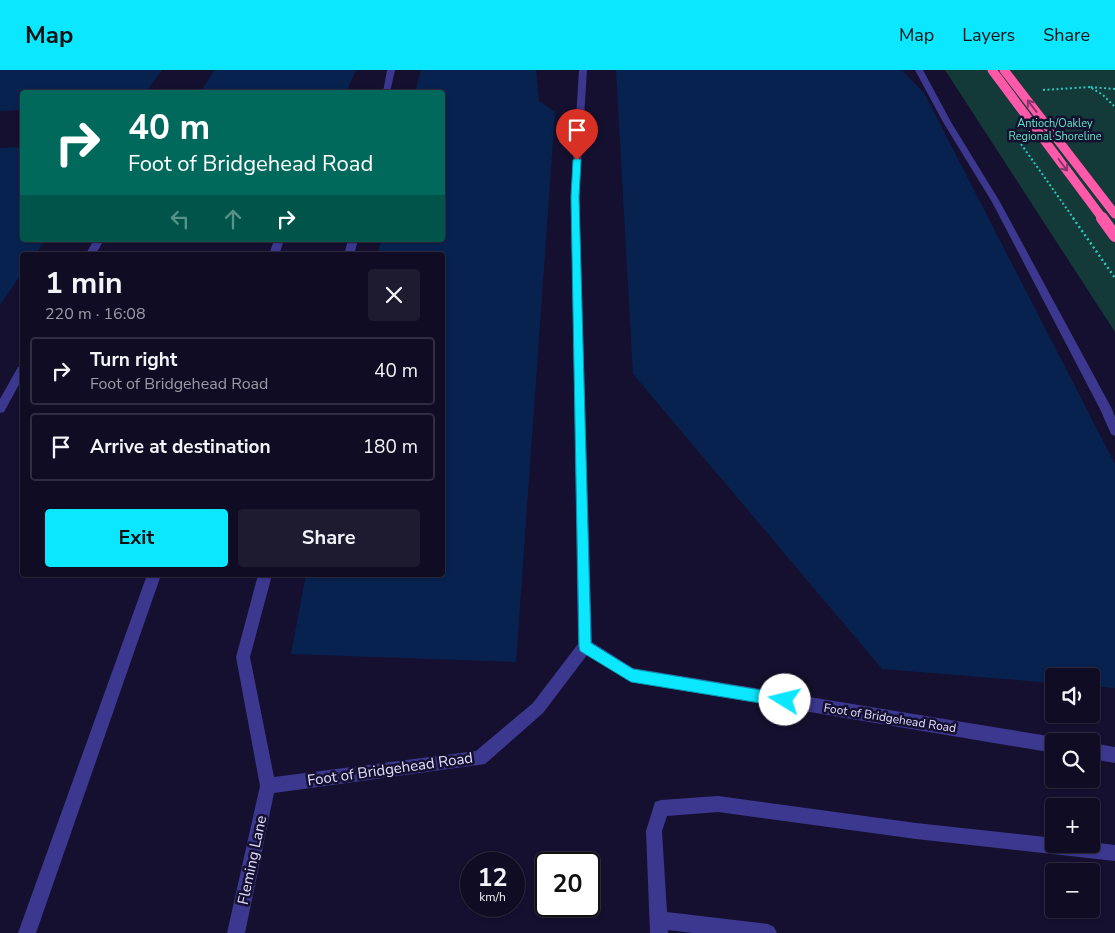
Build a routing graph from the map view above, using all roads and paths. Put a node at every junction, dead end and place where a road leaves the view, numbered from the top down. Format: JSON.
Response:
{"nodes":[{"id":1,"x":391,"y":70,"type":"edge"},
{"id":2,"x":583,"y":70,"type":"edge"},
{"id":3,"x":919,"y":70,"type":"edge"},
{"id":4,"x":992,"y":70,"type":"edge"},
{"id":5,"x":1004,"y":70,"type":"edge"},
{"id":6,"x":1115,"y":89,"type":"edge"},
{"id":7,"x":386,"y":90,"type":"edge"},
{"id":8,"x":1115,"y":107,"type":"edge"},
{"id":9,"x":1115,"y":214,"type":"edge"},
{"id":10,"x":1115,"y":236,"type":"edge"},
{"id":11,"x":20,"y":374,"type":"edge"},
{"id":12,"x":0,"y":409,"type":"edge"},
{"id":13,"x":1115,"y":431,"type":"edge"},
{"id":14,"x":153,"y":577,"type":"edge"},
{"id":15,"x":264,"y":577,"type":"edge"},
{"id":16,"x":585,"y":646,"type":"junction"},
{"id":17,"x":1045,"y":743,"type":"edge"},
{"id":18,"x":1100,"y":752,"type":"edge"},
{"id":19,"x":1115,"y":754,"type":"edge"},
{"id":20,"x":268,"y":786,"type":"junction"},
{"id":21,"x":1115,"y":853,"type":"edge"},
{"id":22,"x":659,"y":926,"type":"edge"},
{"id":23,"x":27,"y":933,"type":"edge"},
{"id":24,"x":236,"y":933,"type":"edge"},
{"id":25,"x":768,"y":933,"type":"edge"}],
"edges":[{"from":1,"to":7,"type":"lane"},
{"from":2,"to":16,"type":"lane"},
{"from":3,"to":13,"type":"lane"},
{"from":4,"to":10,"type":"highway","one_way":true,"bridge":true},
{"from":9,"to":5,"type":"highway","one_way":true,"bridge":true},
{"from":6,"to":8,"type":"path"},
{"from":11,"to":12,"type":"lane"},
{"from":14,"to":23,"type":"lane"},
{"from":15,"to":20,"type":"lane"},
{"from":16,"to":17,"type":"lane","name":"Foot of Bridgehead Road"},
{"from":16,"to":20,"type":"lane","name":"Foot of Bridgehead Road"},
{"from":18,"to":19,"type":"lane"},
{"from":20,"to":24,"type":"lane","name":"Fleming Lane"},
{"from":21,"to":22,"type":"lane"},
{"from":22,"to":25,"type":"lane"}]}
